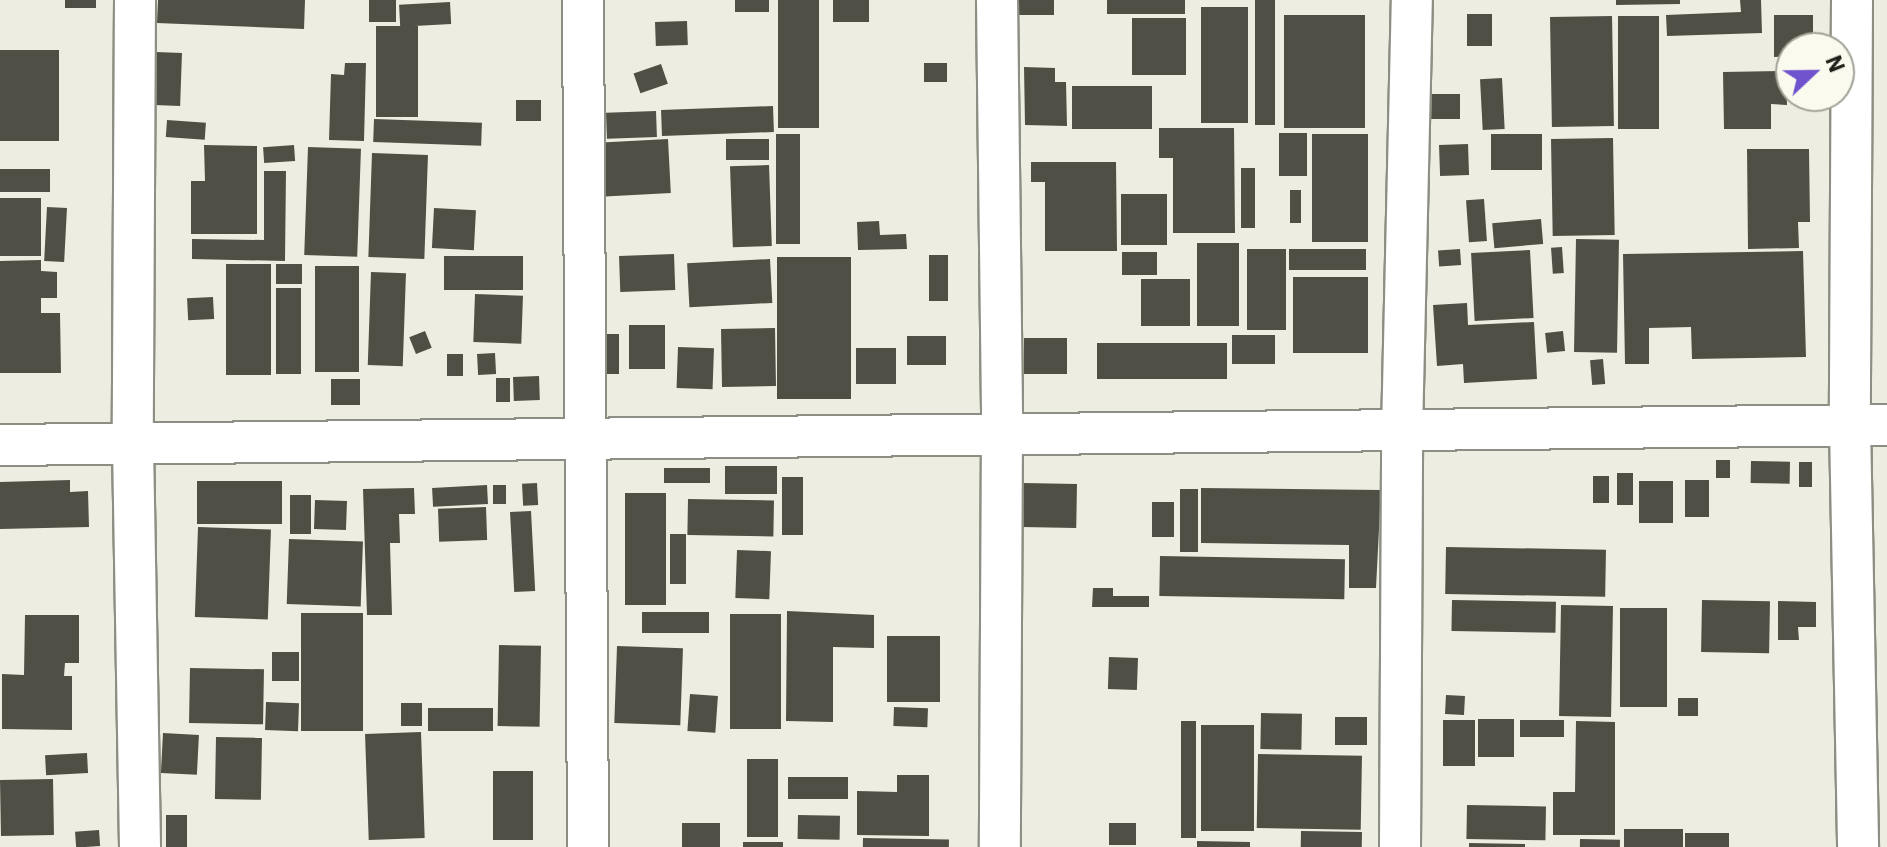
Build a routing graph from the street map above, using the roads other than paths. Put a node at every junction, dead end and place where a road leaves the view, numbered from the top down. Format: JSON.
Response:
{"nodes":[{"id":1,"x":135,"y":0,"type":"edge"},
{"id":2,"x":583,"y":0,"type":"edge"},
{"id":3,"x":997,"y":0,"type":"edge"},
{"id":4,"x":1412,"y":0,"type":"edge"},
{"id":5,"x":1852,"y":0,"type":"edge"},
{"id":6,"x":1868,"y":425,"type":"edge"},
{"id":7,"x":1002,"y":432,"type":"junction"},
{"id":8,"x":1402,"y":433,"type":"junction"},
{"id":9,"x":582,"y":439,"type":"junction"},
{"id":10,"x":0,"y":445,"type":"edge"},
{"id":11,"x":133,"y":445,"type":"junction"},
{"id":12,"x":140,"y":847,"type":"edge"},
{"id":13,"x":588,"y":847,"type":"edge"},
{"id":14,"x":1000,"y":847,"type":"edge"},
{"id":15,"x":1400,"y":847,"type":"edge"},
{"id":16,"x":1858,"y":847,"type":"edge"}],
"edges":[{"from":1,"to":11,"type":"street"},
{"from":2,"to":9,"type":"street"},
{"from":3,"to":7,"type":"street"},
{"from":4,"to":8,"type":"street"},
{"from":5,"to":6,"type":"street"},
{"from":6,"to":8,"type":"street"},
{"from":6,"to":16,"type":"street"},
{"from":7,"to":8,"type":"street"},
{"from":7,"to":9,"type":"street"},
{"from":7,"to":14,"type":"street"},
{"from":8,"to":15,"type":"street"},
{"from":9,"to":11,"type":"street"},
{"from":9,"to":13,"type":"street"},
{"from":10,"to":11,"type":"street"},
{"from":11,"to":12,"type":"street"}]}
